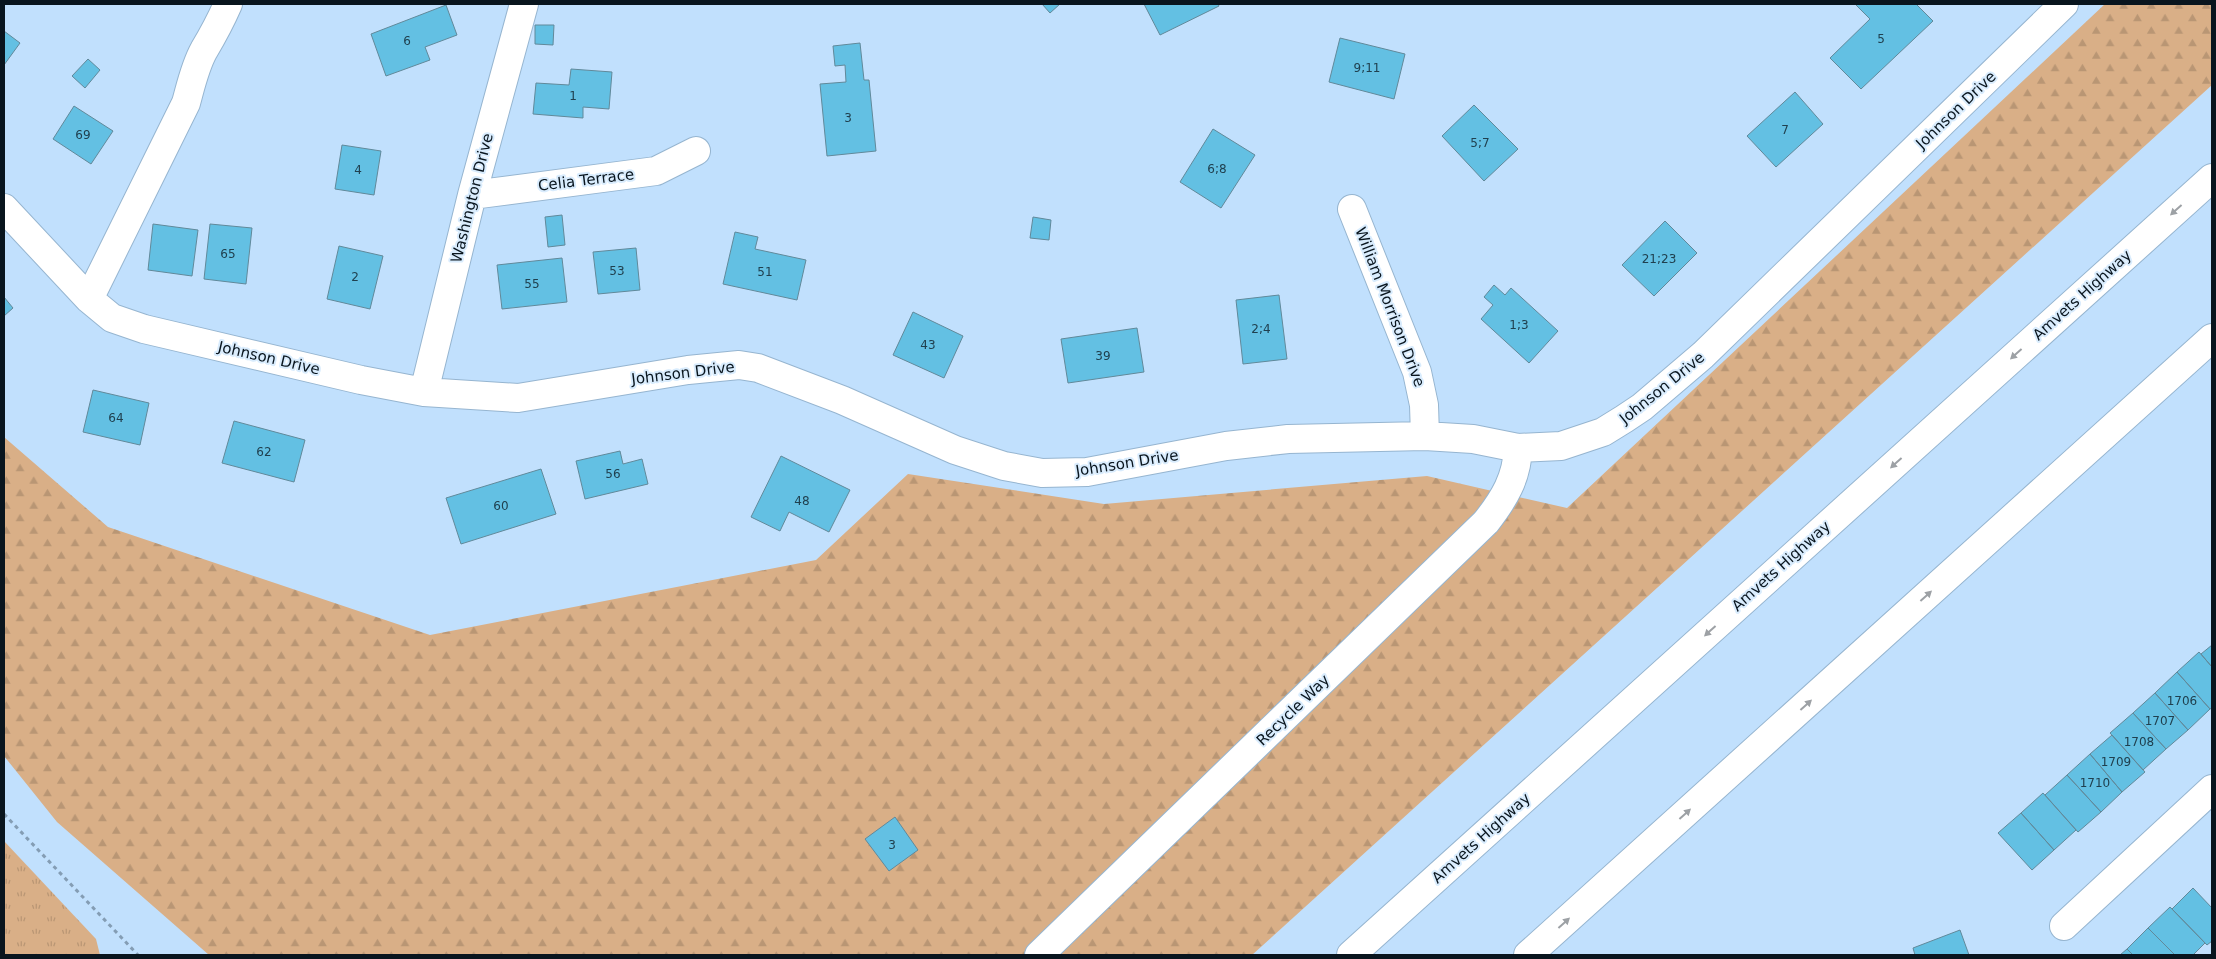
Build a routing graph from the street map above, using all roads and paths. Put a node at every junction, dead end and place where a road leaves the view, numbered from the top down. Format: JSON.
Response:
{"nodes":[{"id":1,"x":228,"y":4,"type":"edge"},
{"id":2,"x":524,"y":4,"type":"edge"},
{"id":3,"x":2064,"y":4,"type":"edge"},
{"id":4,"x":696,"y":151,"type":"dead end"},
{"id":5,"x":2212,"y":178,"type":"edge"},
{"id":6,"x":472,"y":195,"type":"junction"},
{"id":7,"x":4,"y":208,"type":"edge"},
{"id":8,"x":1352,"y":209,"type":"dead end"},
{"id":9,"x":88,"y":300,"type":"junction"},
{"id":10,"x":2212,"y":338,"type":"edge"},
{"id":11,"x":424,"y":392,"type":"junction"},
{"id":12,"x":1425,"y":436,"type":"junction"},
{"id":13,"x":1518,"y":448,"type":"junction"},
{"id":14,"x":2212,"y":788,"type":"edge"},
{"id":15,"x":4,"y":814,"type":"edge"},
{"id":16,"x":2064,"y":926,"type":"dead end"},
{"id":17,"x":138,"y":955,"type":"edge"},
{"id":18,"x":1039,"y":955,"type":"edge"},
{"id":19,"x":1351,"y":955,"type":"edge"},
{"id":20,"x":1528,"y":955,"type":"edge"}],
"edges":[{"from":1,"to":9,"type":"main road"},
{"from":2,"to":6,"type":"main road","name":"Washington Drive"},
{"from":3,"to":13,"type":"main road","name":"Johnson Drive"},
{"from":4,"to":6,"type":"main road","name":"Celia Terrace"},
{"from":5,"to":19,"type":"main road","name":"Amvets Highway","one_way":true},
{"from":6,"to":11,"type":"main road","name":"Washington Drive"},
{"from":7,"to":9,"type":"main road","name":"Johnson Drive"},
{"from":8,"to":12,"type":"main road","name":"William Morrison Drive"},
{"from":9,"to":11,"type":"main road","name":"Johnson Drive"},
{"from":20,"to":10,"type":"main road","one_way":true},
{"from":11,"to":12,"type":"main road","name":"Johnson Drive"},
{"from":12,"to":13,"type":"main road","name":"Johnson Drive"},
{"from":13,"to":18,"type":"main road","name":"Recycle Way"},
{"from":14,"to":16,"type":"main road"},
{"from":15,"to":17,"type":"path"}]}
